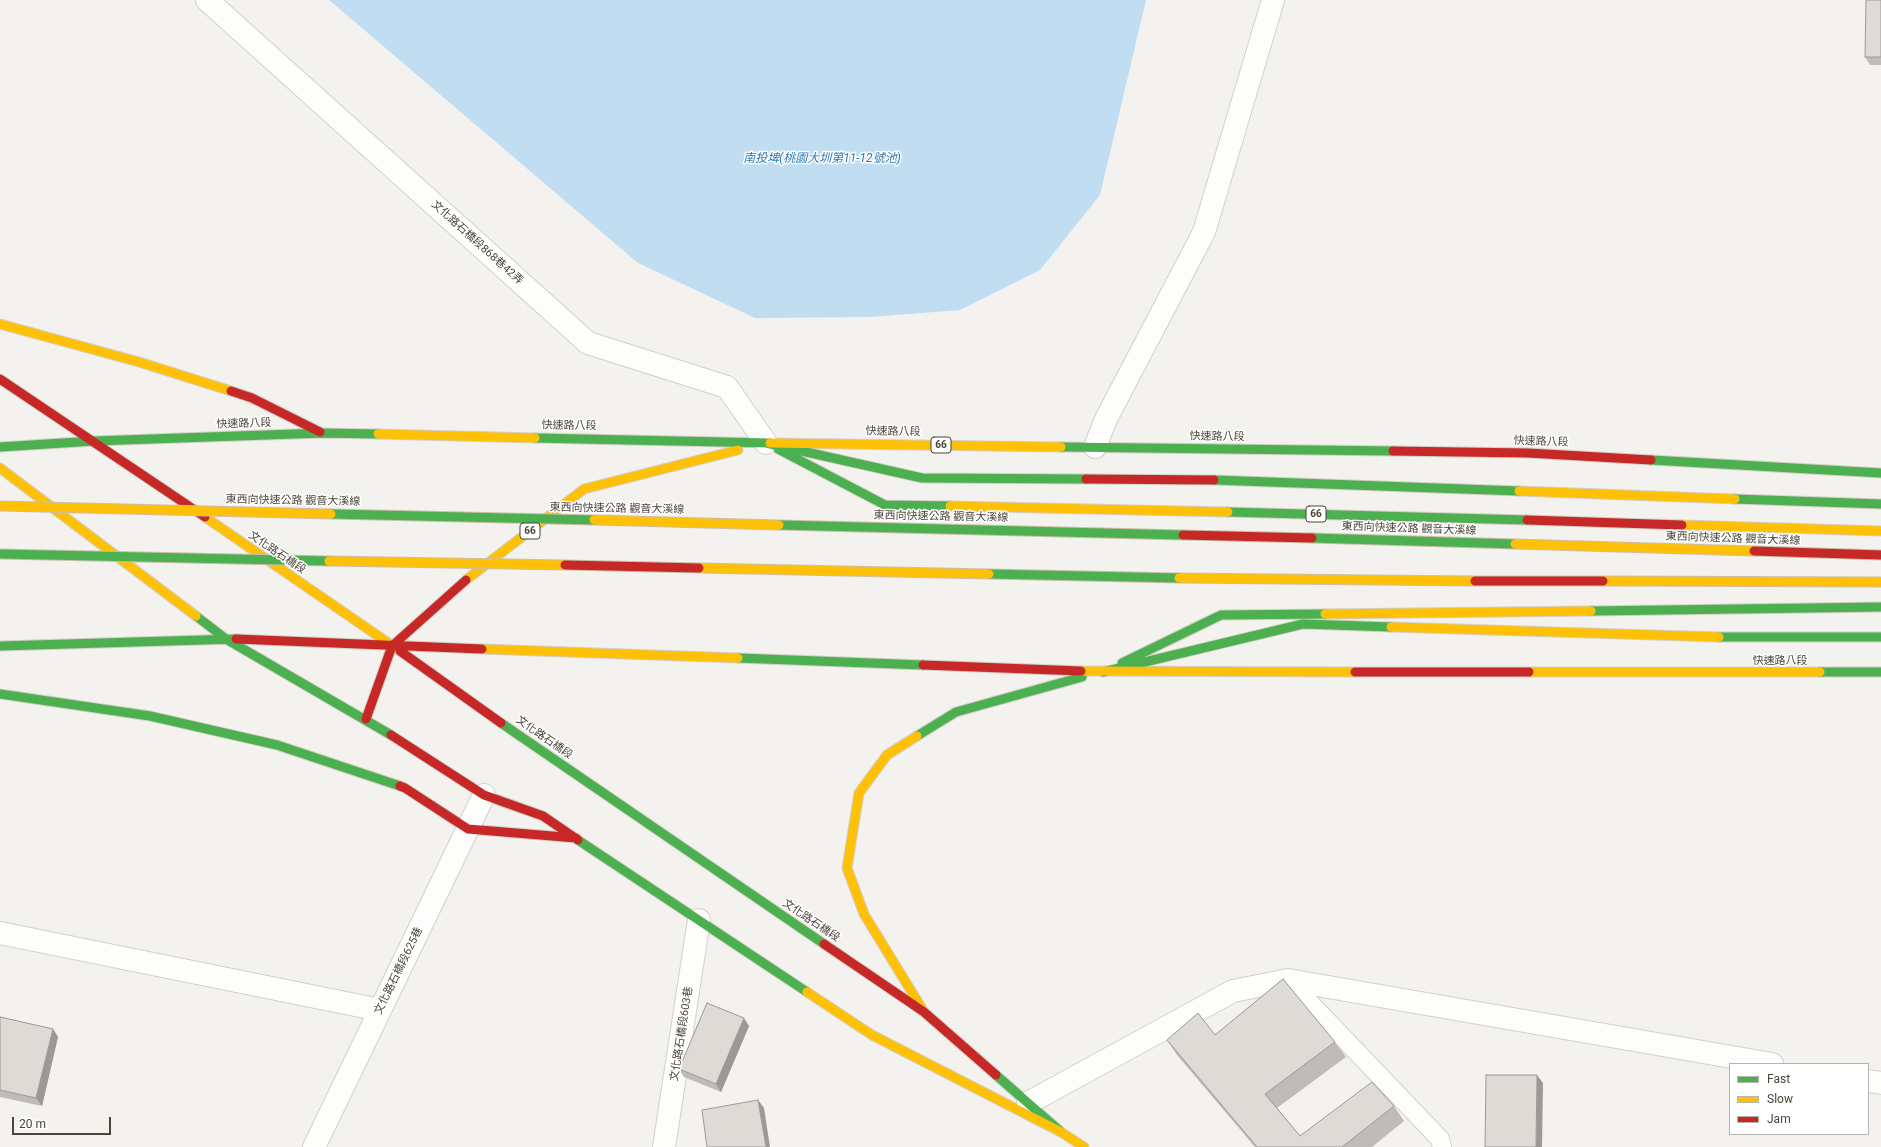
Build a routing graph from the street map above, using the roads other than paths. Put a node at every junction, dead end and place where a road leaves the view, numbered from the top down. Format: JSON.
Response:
{"nodes":[{"id":1,"x":207,"y":0,"type":"edge"},
{"id":2,"x":1273,"y":0,"type":"edge"},
{"id":3,"x":0,"y":324,"type":"edge"},
{"id":4,"x":0,"y":379,"type":"edge"},
{"id":5,"x":323,"y":433,"type":"junction"},
{"id":6,"x":94,"y":441,"type":"junction"},
{"id":7,"x":766,"y":443,"type":"junction"},
{"id":8,"x":0,"y":447,"type":"edge"},
{"id":9,"x":1095,"y":447,"type":"junction"},
{"id":10,"x":0,"y":468,"type":"edge"},
{"id":11,"x":1881,"y":472,"type":"edge"},
{"id":12,"x":1881,"y":504,"type":"edge"},
{"id":13,"x":0,"y":506,"type":"edge"},
{"id":14,"x":1881,"y":532,"type":"edge"},
{"id":15,"x":0,"y":554,"type":"edge"},
{"id":16,"x":1881,"y":555,"type":"edge"},
{"id":17,"x":1881,"y":582,"type":"edge"},
{"id":18,"x":1881,"y":608,"type":"edge"},
{"id":19,"x":1881,"y":637,"type":"edge"},
{"id":20,"x":226,"y":639,"type":"junction"},
{"id":21,"x":0,"y":646,"type":"edge"},
{"id":22,"x":392,"y":646,"type":"junction"},
{"id":23,"x":1103,"y":672,"type":"junction"},
{"id":24,"x":1881,"y":672,"type":"edge"},
{"id":25,"x":0,"y":694,"type":"edge"},
{"id":26,"x":366,"y":719,"type":"junction"},
{"id":27,"x":484,"y":795,"type":"junction"},
{"id":28,"x":468,"y":829,"type":"junction"},
{"id":29,"x":576,"y":838,"type":"junction"},
{"id":30,"x":699,"y":920,"type":"junction"},
{"id":31,"x":0,"y":933,"type":"edge"},
{"id":32,"x":1288,"y":980,"type":"junction"},
{"id":33,"x":380,"y":1010,"type":"junction"},
{"id":34,"x":924,"y":1012,"type":"junction"},
{"id":35,"x":1766,"y":1063,"type":"edge"},
{"id":36,"x":1869,"y":1081,"type":"edge"},
{"id":37,"x":1881,"y":1083,"type":"edge"},
{"id":38,"x":1028,"y":1103,"type":"junction"},
{"id":39,"x":1061,"y":1132,"type":"junction"},
{"id":40,"x":314,"y":1147,"type":"edge"},
{"id":41,"x":664,"y":1147,"type":"edge"},
{"id":42,"x":1084,"y":1147,"type":"edge"},
{"id":43,"x":1442,"y":1147,"type":"edge"}],
"edges":[{"from":1,"to":7,"type":"street","name":"文化路石橋段868巷42弄"},
{"from":2,"to":9,"type":"street"},
{"from":3,"to":5,"type":"main road"},
{"from":4,"to":6,"type":"main road","name":"文化路石橋段"},
{"from":5,"to":6,"type":"main road","name":"快速路八段","number":"66"},
{"from":5,"to":7,"type":"main road","name":"快速路八段","number":"66"},
{"from":6,"to":8,"type":"main road","name":"快速路八段","number":"66"},
{"from":6,"to":22,"type":"main road","name":"文化路石橋段"},
{"from":7,"to":9,"type":"main road","name":"快速路八段","number":"66"},
{"from":7,"to":12,"type":"main road"},
{"from":7,"to":14,"type":"main road","number":"66"},
{"from":7,"to":22,"type":"main road","number":"66"},
{"from":9,"to":11,"type":"main road","name":"快速路八段","number":"66"},
{"from":10,"to":20,"type":"main road","name":"文化路石橋段"},
{"from":13,"to":16,"type":"main road","name":"東西向快速公路 觀音大溪線","number":"66","bridge":true},
{"from":15,"to":17,"type":"main road","bridge":true},
{"from":18,"to":23,"type":"main road"},
{"from":19,"to":23,"type":"main road"},
{"from":20,"to":21,"type":"main road","name":"快速路八段"},
{"from":20,"to":22,"type":"main road","name":"快速路八段"},
{"from":20,"to":26,"type":"main road","name":"文化路石橋段"},
{"from":22,"to":23,"type":"main road","name":"快速路八段"},
{"from":22,"to":26,"type":"main road","number":"66"},
{"from":22,"to":34,"type":"main road","name":"文化路石橋段"},
{"from":23,"to":24,"type":"main road","name":"快速路八段"},
{"from":23,"to":34,"type":"main road"},
{"from":25,"to":28,"type":"main road"},
{"from":26,"to":27,"type":"main road","name":"文化路石橋段"},
{"from":27,"to":28,"type":"street","name":"文化路石橋段625巷"},
{"from":27,"to":29,"type":"main road","name":"文化路石橋段"},
{"from":28,"to":29,"type":"main road"},
{"from":28,"to":33,"type":"street","name":"文化路石橋段625巷"},
{"from":29,"to":30,"type":"main road","name":"文化路石橋段"},
{"from":30,"to":39,"type":"main road","name":"文化路石橋段"},
{"from":30,"to":41,"type":"street","name":"文化路石橋段603巷"},
{"from":31,"to":33,"type":"street"},
{"from":32,"to":35,"type":"street"},
{"from":32,"to":38,"type":"street"},
{"from":32,"to":43,"type":"lane"},
{"from":33,"to":40,"type":"street","name":"文化路石橋段625巷"},
{"from":34,"to":38,"type":"main road","name":"文化路石橋段"},
{"from":36,"to":37,"type":"street"},
{"from":38,"to":39,"type":"main road","name":"文化路石橋段"},
{"from":39,"to":42,"type":"main road","name":"文化路石橋段"}]}
